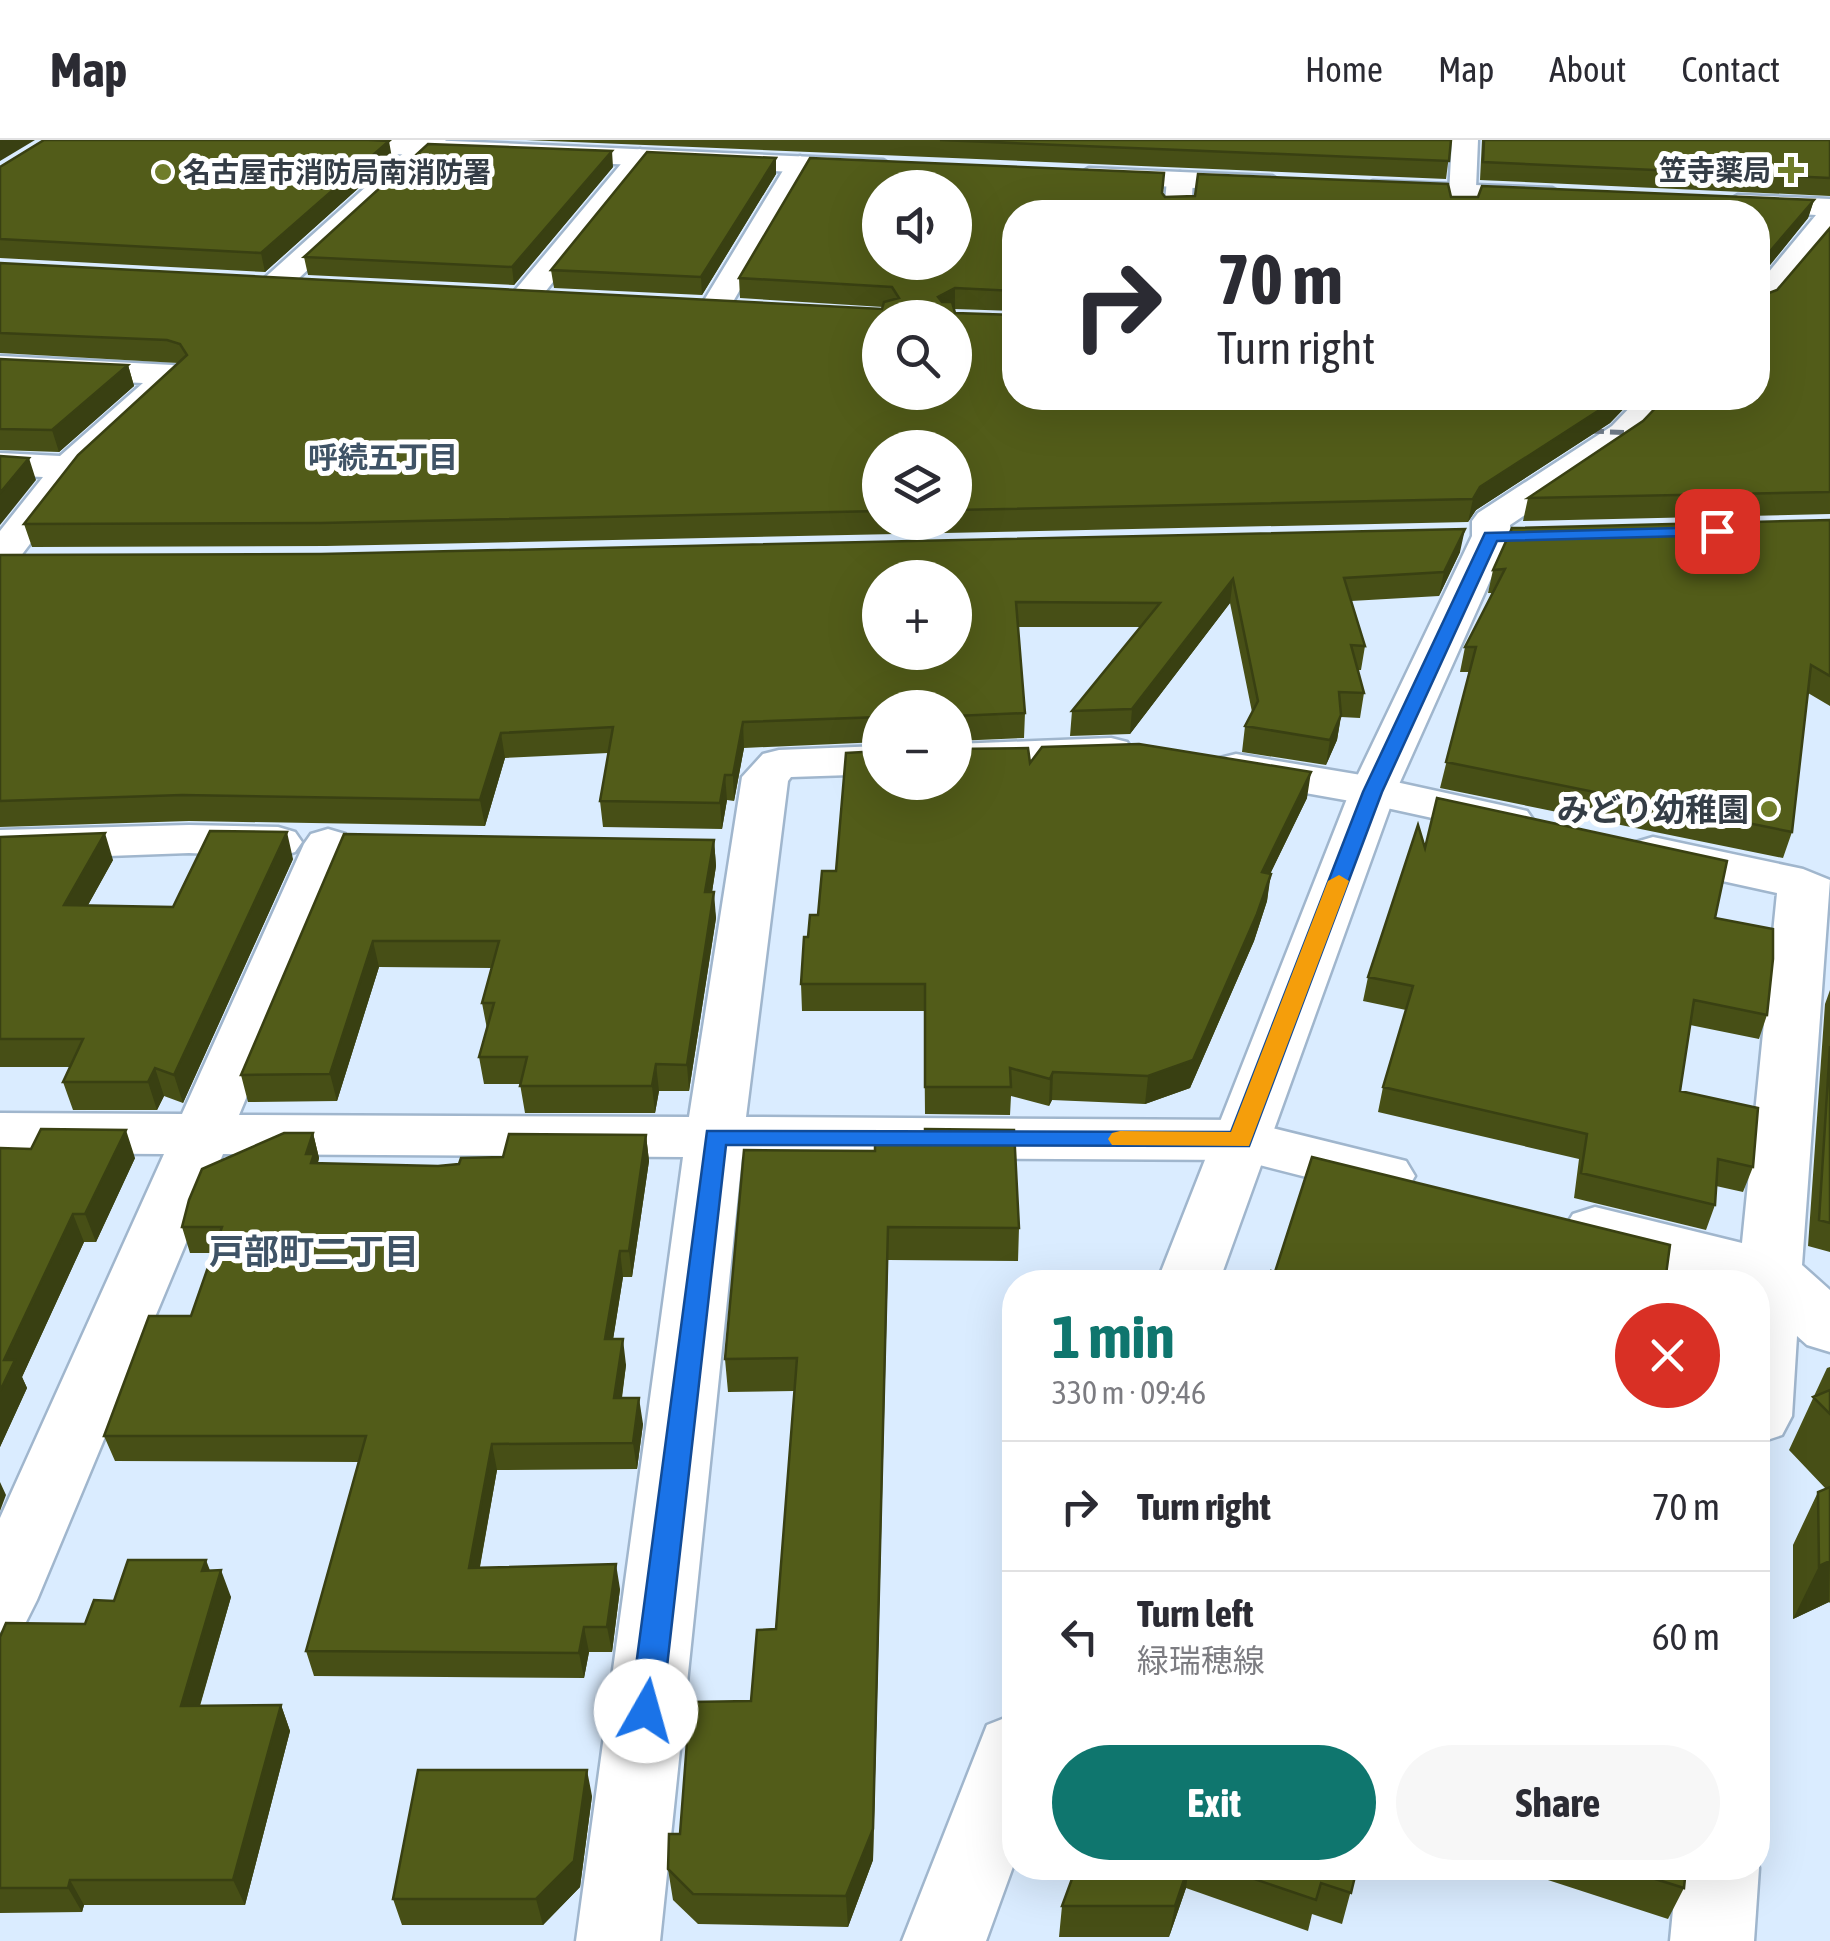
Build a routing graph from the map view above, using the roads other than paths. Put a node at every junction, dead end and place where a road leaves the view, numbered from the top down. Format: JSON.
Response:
{"nodes":[{"id":1,"x":258,"y":140,"type":"edge"},
{"id":2,"x":552,"y":140,"type":"edge"},
{"id":3,"x":1465,"y":140,"type":"edge"},
{"id":4,"x":428,"y":144,"type":"edge"},
{"id":5,"x":811,"y":151,"type":"edge"},
{"id":6,"x":640,"y":157,"type":"junction"},
{"id":7,"x":914,"y":162,"type":"edge"},
{"id":8,"x":1347,"y":179,"type":"edge"},
{"id":9,"x":1180,"y":180,"type":"junction"},
{"id":10,"x":1578,"y":189,"type":"edge"},
{"id":11,"x":1830,"y":190,"type":"edge"},
{"id":12,"x":1462,"y":194,"type":"edge"},
{"id":13,"x":1178,"y":200,"type":"edge"},
{"id":14,"x":1830,"y":206,"type":"edge"},
{"id":15,"x":1830,"y":215,"type":"edge"},
{"id":16,"x":232,"y":286,"type":"edge"},
{"id":17,"x":271,"y":288,"type":"junction"},
{"id":18,"x":1770,"y":289,"type":"edge"},
{"id":19,"x":310,"y":290,"type":"edge"},
{"id":20,"x":483,"y":299,"type":"edge"},
{"id":21,"x":522,"y":302,"type":"junction"},
{"id":22,"x":560,"y":304,"type":"edge"},
{"id":23,"x":674,"y":310,"type":"edge"},
{"id":24,"x":712,"y":312,"type":"junction"},
{"id":25,"x":750,"y":313,"type":"edge"},
{"id":26,"x":0,"y":366,"type":"edge"},
{"id":27,"x":1646,"y":410,"type":"edge"},
{"id":28,"x":0,"y":464,"type":"edge"},
{"id":29,"x":69,"y":467,"type":"junction"},
{"id":30,"x":13,"y":561,"type":"edge"},
{"id":31,"x":972,"y":757,"type":"edge"},
{"id":32,"x":862,"y":761,"type":"edge"},
{"id":33,"x":1373,"y":792,"type":"junction"},
{"id":34,"x":1560,"y":832,"type":"edge"},
{"id":35,"x":0,"y":844,"type":"edge"},
{"id":36,"x":1616,"y":844,"type":"edge"},
{"id":37,"x":1821,"y":888,"type":"edge"},
{"id":38,"x":0,"y":1132,"type":"edge"},
{"id":39,"x":199,"y":1134,"type":"junction"},
{"id":40,"x":715,"y":1136,"type":"junction"},
{"id":41,"x":1240,"y":1140,"type":"junction"},
{"id":42,"x":1430,"y":1188,"type":"edge"},
{"id":43,"x":1543,"y":1216,"type":"edge"},
{"id":44,"x":1192,"y":1270,"type":"edge"},
{"id":45,"x":1758,"y":1270,"type":"edge"},
{"id":46,"x":1770,"y":1273,"type":"joint"},
{"id":47,"x":1830,"y":1328,"type":"edge"},
{"id":48,"x":0,"y":1600,"type":"edge"},
{"id":49,"x":1002,"y":1785,"type":"edge"},
{"id":50,"x":1717,"y":1880,"type":"edge"},
{"id":51,"x":618,"y":1941,"type":"edge"},
{"id":52,"x":944,"y":1941,"type":"edge"},
{"id":53,"x":1712,"y":1941,"type":"edge"}],
"edges":[{"from":1,"to":4,"type":"street"},
{"from":2,"to":5,"type":"street"},
{"from":3,"to":12,"type":"street"},
{"from":4,"to":6,"type":"street"},
{"from":4,"to":17,"type":"street"},
{"from":5,"to":6,"type":"street"},
{"from":5,"to":7,"type":"street"},
{"from":5,"to":24,"type":"street"},
{"from":6,"to":21,"type":"street"},
{"from":8,"to":12,"type":"street"},
{"from":9,"to":9,"type":"street"},
{"from":9,"to":13,"type":"street"},
{"from":10,"to":12,"type":"street"},
{"from":11,"to":14,"type":"street"},
{"from":15,"to":18,"type":"street"},
{"from":16,"to":17,"type":"street"},
{"from":17,"to":19,"type":"street"},
{"from":20,"to":21,"type":"street"},
{"from":21,"to":22,"type":"street"},
{"from":23,"to":24,"type":"street"},
{"from":24,"to":25,"type":"street"},
{"from":26,"to":29,"type":"street"},
{"from":27,"to":33,"type":"street"},
{"from":28,"to":29,"type":"street"},
{"from":29,"to":30,"type":"street"},
{"from":31,"to":33,"type":"street"},
{"from":32,"to":40,"type":"street"},
{"from":33,"to":34,"type":"street"},
{"from":33,"to":41,"type":"street"},
{"from":35,"to":39,"type":"street"},
{"from":36,"to":37,"type":"street"},
{"from":37,"to":46,"type":"street"},
{"from":38,"to":39,"type":"street"},
{"from":39,"to":40,"type":"street"},
{"from":39,"to":48,"type":"street"},
{"from":40,"to":41,"type":"street"},
{"from":40,"to":51,"type":"street"},
{"from":41,"to":42,"type":"street"},
{"from":41,"to":44,"type":"street"},
{"from":43,"to":45,"type":"street"},
{"from":46,"to":47,"type":"street"},
{"from":49,"to":52,"type":"street"},
{"from":50,"to":53,"type":"street"}]}
